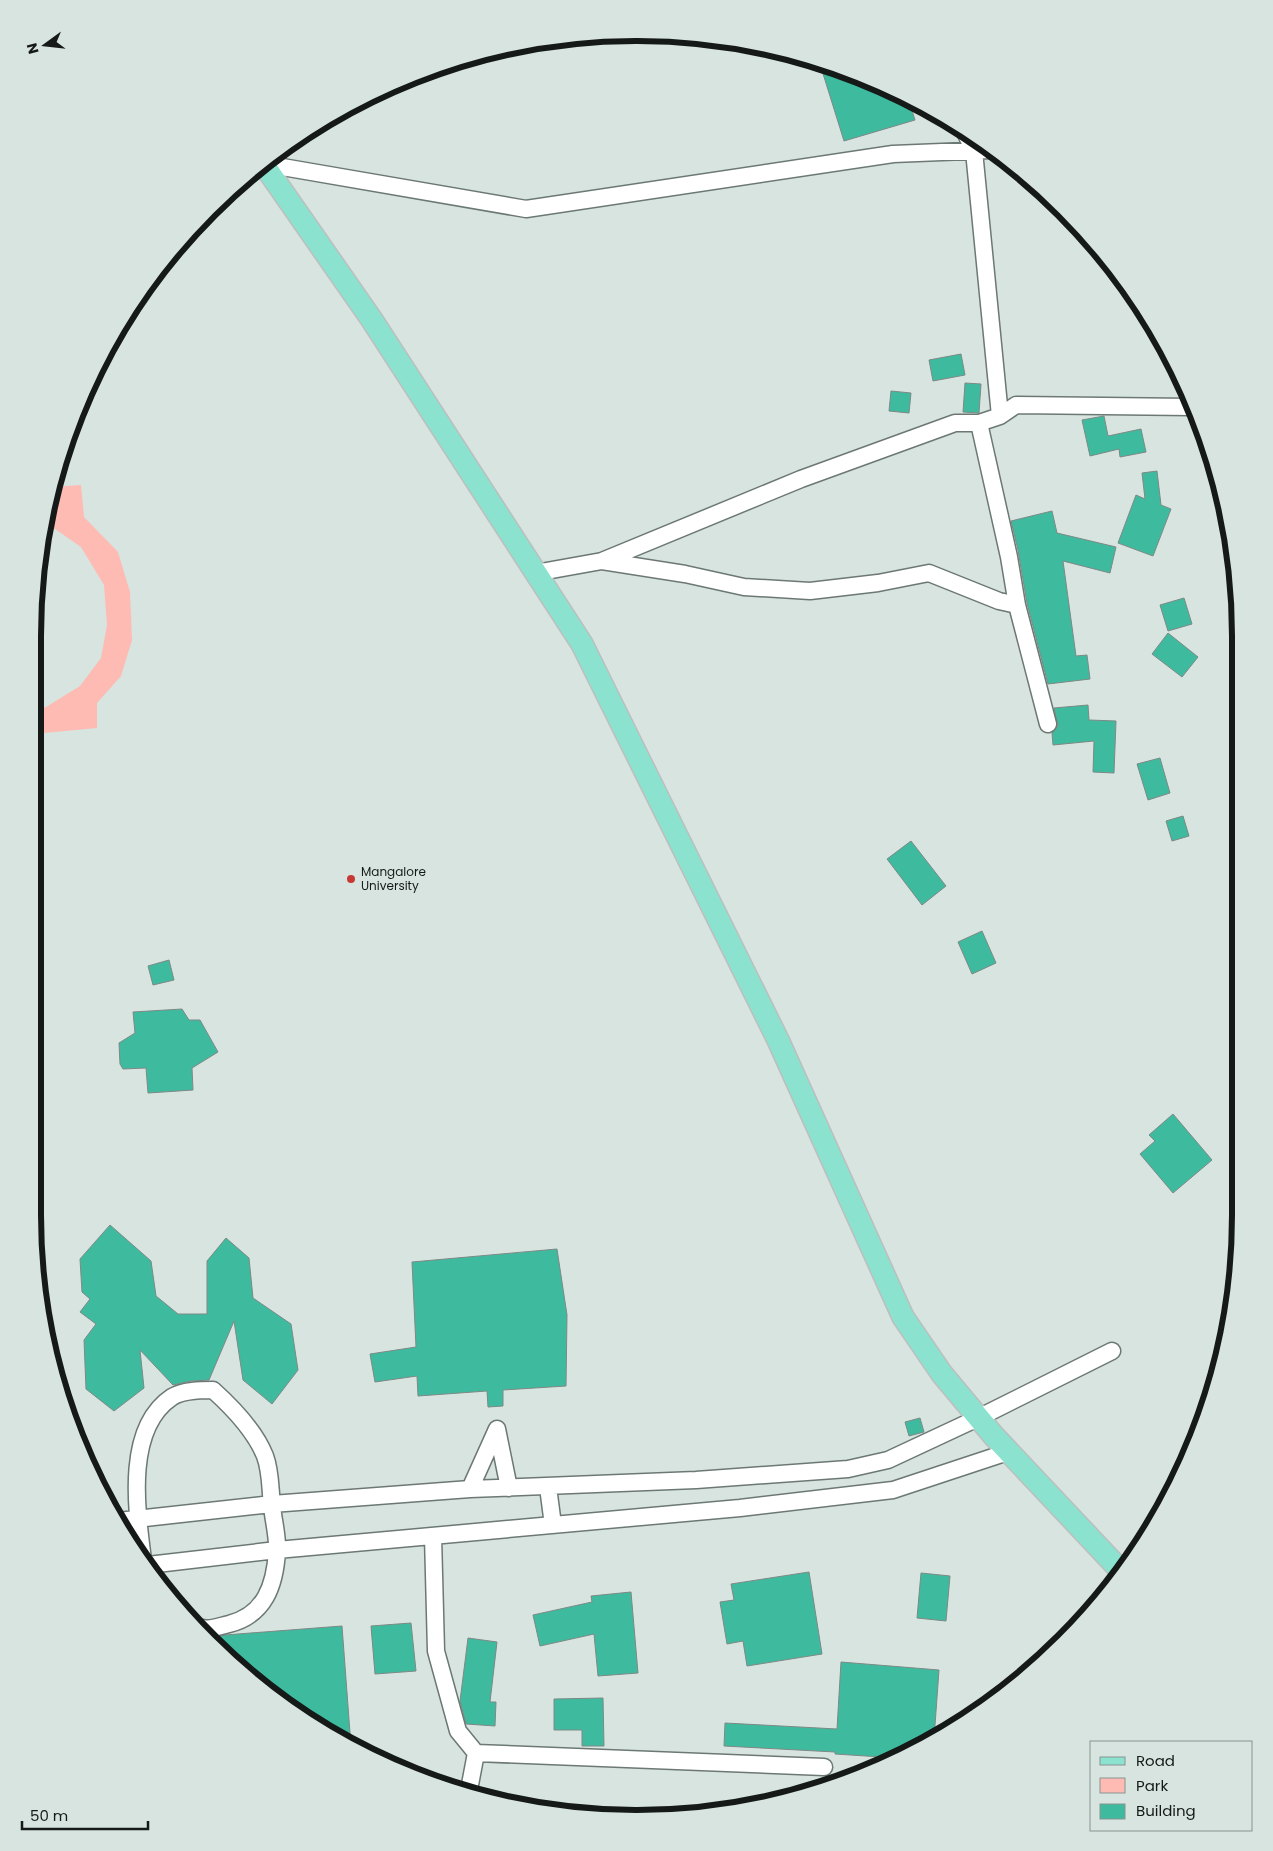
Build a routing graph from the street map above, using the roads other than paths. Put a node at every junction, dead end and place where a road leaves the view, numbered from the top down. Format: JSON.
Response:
{"nodes":[{"id":1,"x":971,"y":145,"type":"edge"},
{"id":2,"x":974,"y":151,"type":"junction"},
{"id":3,"x":980,"y":151,"type":"edge"},
{"id":4,"x":272,"y":165,"type":"edge"},
{"id":5,"x":268,"y":169,"type":"edge"},
{"id":6,"x":1185,"y":407,"type":"edge"},
{"id":7,"x":1000,"y":416,"type":"junction"},
{"id":8,"x":979,"y":423,"type":"junction"},
{"id":9,"x":602,"y":561,"type":"junction"},
{"id":10,"x":535,"y":573,"type":"junction"},
{"id":11,"x":1017,"y":605,"type":"junction"},
{"id":12,"x":1048,"y":724,"type":"dead end"},
{"id":13,"x":1112,"y":1351,"type":"dead end"},
{"id":14,"x":978,"y":1418,"type":"junction"},
{"id":15,"x":1008,"y":1452,"type":"junction"},
{"id":16,"x":548,"y":1487,"type":"junction"},
{"id":17,"x":509,"y":1488,"type":"junction"},
{"id":18,"x":470,"y":1489,"type":"junction"},
{"id":19,"x":272,"y":1504,"type":"junction"},
{"id":20,"x":138,"y":1519,"type":"junction"},
{"id":21,"x":126,"y":1520,"type":"edge"},
{"id":22,"x":553,"y":1525,"type":"junction"},
{"id":23,"x":433,"y":1536,"type":"junction"},
{"id":24,"x":141,"y":1543,"type":"edge"},
{"id":25,"x":277,"y":1550,"type":"junction"},
{"id":26,"x":155,"y":1564,"type":"edge"},
{"id":27,"x":1116,"y":1566,"type":"edge"},
{"id":28,"x":210,"y":1629,"type":"edge"},
{"id":29,"x":476,"y":1753,"type":"junction"},
{"id":30,"x":824,"y":1767,"type":"dead end"},
{"id":31,"x":470,"y":1785,"type":"edge"}],
"edges":[{"from":1,"to":2,"type":"street"},
{"from":2,"to":3,"type":"street"},
{"from":2,"to":4,"type":"street"},
{"from":2,"to":7,"type":"street"},
{"from":5,"to":10,"type":"main road"},
{"from":6,"to":7,"type":"street"},
{"from":7,"to":8,"type":"street"},
{"from":8,"to":9,"type":"street"},
{"from":8,"to":11,"type":"street"},
{"from":9,"to":10,"type":"street"},
{"from":9,"to":11,"type":"street"},
{"from":10,"to":14,"type":"main road"},
{"from":11,"to":12,"type":"street"},
{"from":13,"to":14,"type":"street"},
{"from":14,"to":15,"type":"main road"},
{"from":14,"to":16,"type":"street"},
{"from":15,"to":22,"type":"street"},
{"from":15,"to":27,"type":"main road"},
{"from":16,"to":17,"type":"street"},
{"from":16,"to":22,"type":"street"},
{"from":17,"to":18,"type":"street"},
{"from":17,"to":18,"type":"street"},
{"from":18,"to":19,"type":"street"},
{"from":19,"to":20,"type":"street"},
{"from":19,"to":20,"type":"street"},
{"from":19,"to":25,"type":"street"},
{"from":20,"to":21,"type":"street"},
{"from":20,"to":24,"type":"street"},
{"from":22,"to":23,"type":"street"},
{"from":23,"to":25,"type":"street"},
{"from":23,"to":29,"type":"street"},
{"from":25,"to":26,"type":"street"},
{"from":25,"to":28,"type":"street"},
{"from":29,"to":30,"type":"street"},
{"from":29,"to":31,"type":"street"}]}
